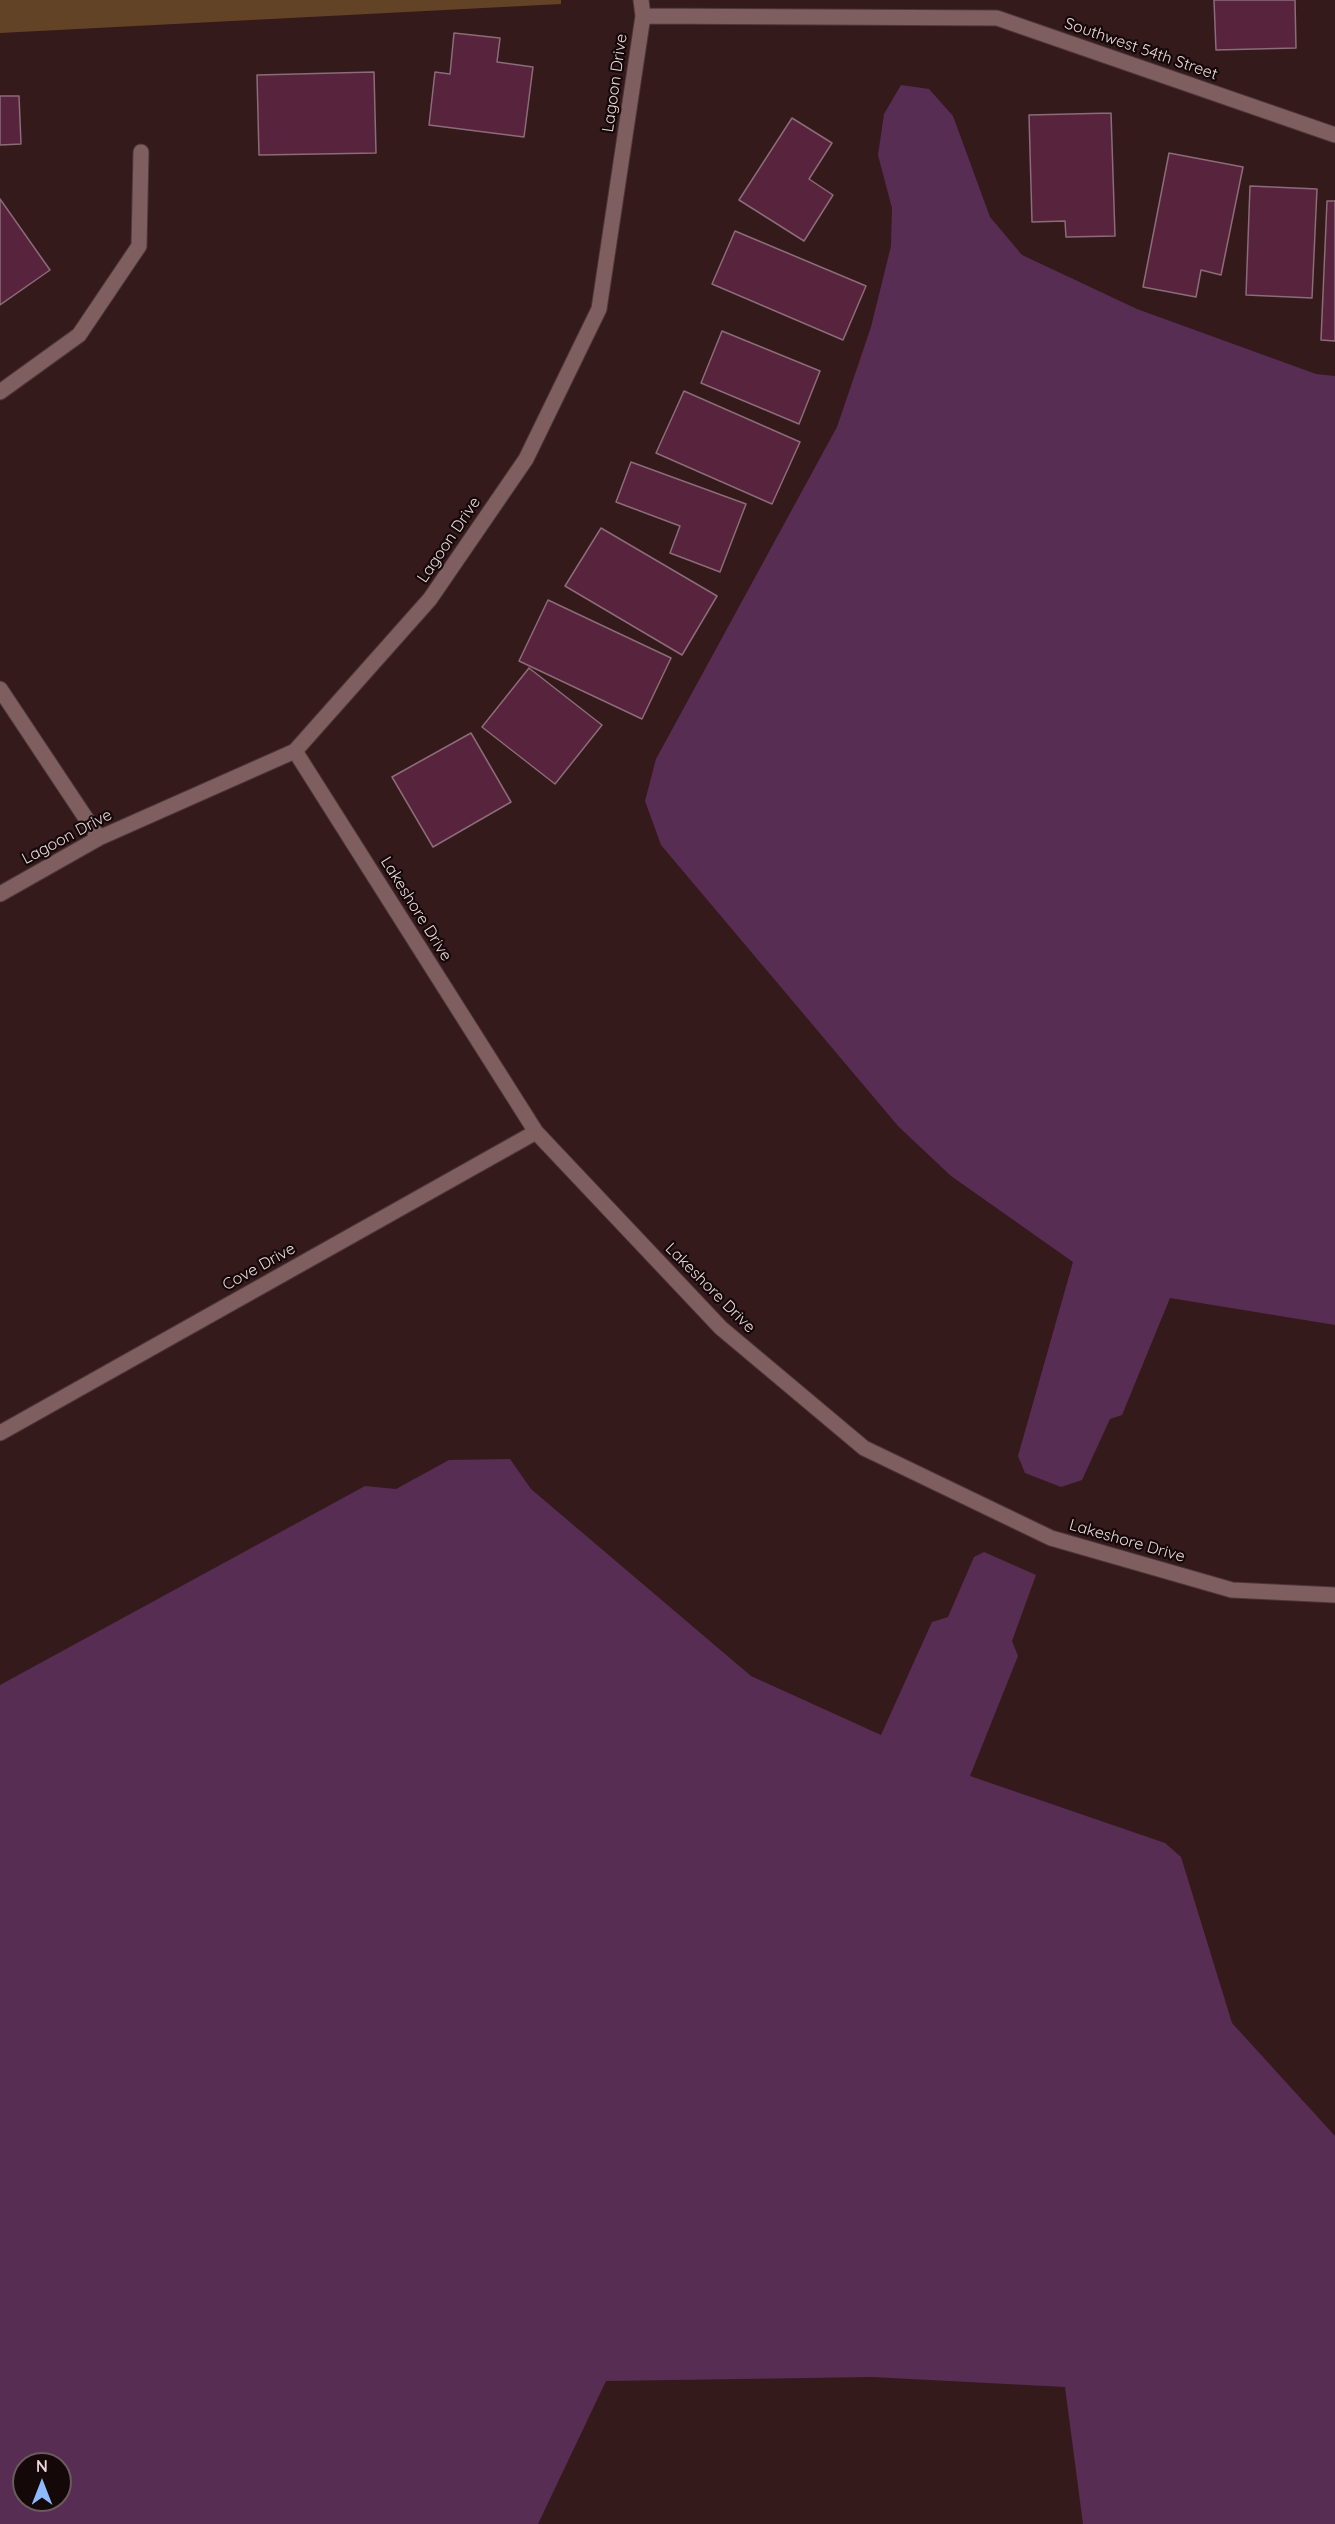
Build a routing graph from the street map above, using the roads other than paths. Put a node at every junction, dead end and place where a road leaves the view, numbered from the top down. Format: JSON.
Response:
{"nodes":[{"id":1,"x":641,"y":0,"type":"edge"},
{"id":2,"x":643,"y":16,"type":"junction"},
{"id":3,"x":1335,"y":135,"type":"edge"},
{"id":4,"x":141,"y":152,"type":"dead end"},
{"id":5,"x":0,"y":392,"type":"edge"},
{"id":6,"x":0,"y":689,"type":"edge"},
{"id":7,"x":295,"y":750,"type":"junction"},
{"id":8,"x":99,"y":837,"type":"junction"},
{"id":9,"x":0,"y":894,"type":"edge"},
{"id":10,"x":536,"y":1132,"type":"junction"},
{"id":11,"x":0,"y":1433,"type":"edge"},
{"id":12,"x":1335,"y":1596,"type":"edge"}],
"edges":[{"from":1,"to":2,"type":"street","name":"Lagoon Drive"},
{"from":2,"to":3,"type":"street","name":"Southwest 54th Street"},
{"from":2,"to":7,"type":"street","name":"Lagoon Drive"},
{"from":4,"to":5,"type":"street"},
{"from":6,"to":8,"type":"street"},
{"from":7,"to":8,"type":"street","name":"Lagoon Drive"},
{"from":7,"to":10,"type":"street","name":"Lakeshore Drive"},
{"from":8,"to":9,"type":"street","name":"Lagoon Drive"},
{"from":10,"to":11,"type":"street","name":"Cove Drive"},
{"from":10,"to":12,"type":"street","name":"Lakeshore Drive"}]}
